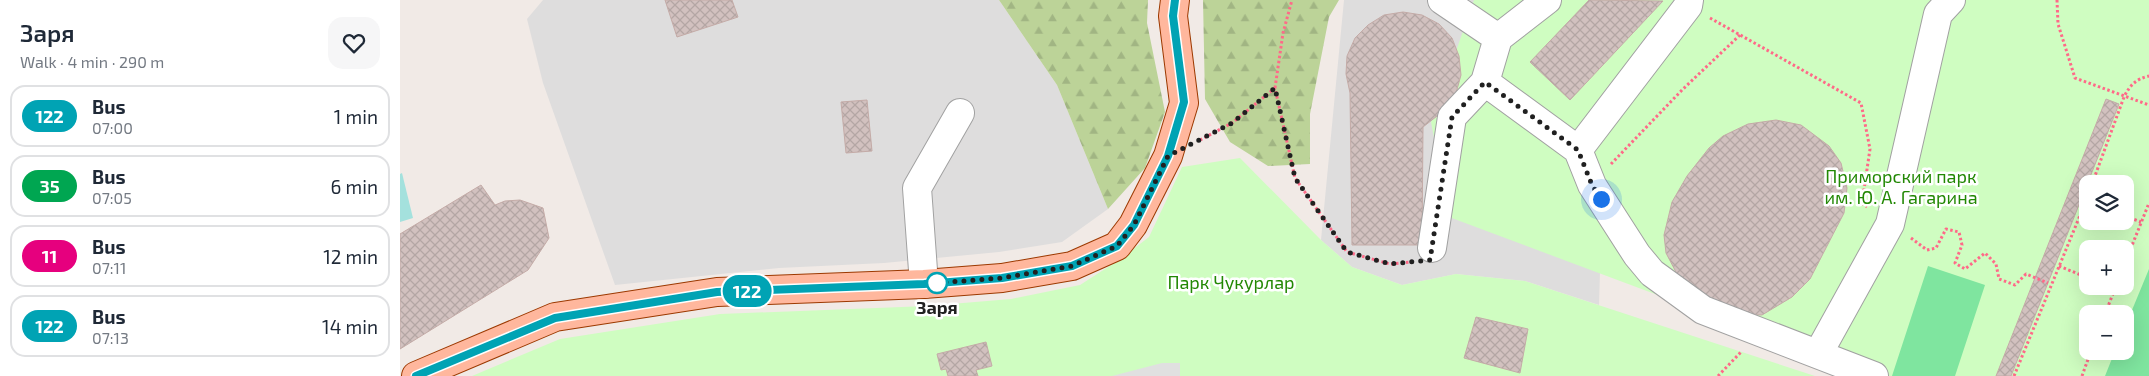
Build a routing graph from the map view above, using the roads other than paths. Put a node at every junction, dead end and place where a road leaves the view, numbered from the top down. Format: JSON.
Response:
{"nodes":[{"id":1,"x":1175,"y":0,"type":"edge"},
{"id":2,"x":1442,"y":0,"type":"edge"},
{"id":3,"x":1547,"y":0,"type":"edge"},
{"id":4,"x":1951,"y":0,"type":"edge"},
{"id":5,"x":1689,"y":3,"type":"edge"},
{"id":6,"x":1498,"y":38,"type":"junction"},
{"id":7,"x":1485,"y":82,"type":"junction"},
{"id":8,"x":960,"y":113,"type":"dead end"},
{"id":9,"x":1578,"y":150,"type":"junction"},
{"id":10,"x":1432,"y":248,"type":"road end"},
{"id":11,"x":924,"y":284,"type":"junction"},
{"id":12,"x":1818,"y":354,"type":"junction"},
{"id":13,"x":416,"y":376,"type":"edge"},
{"id":14,"x":1874,"y":376,"type":"edge"}],
"edges":[{"from":1,"to":11,"type":"main road"},
{"from":2,"to":6,"type":"street"},
{"from":3,"to":6,"type":"street"},
{"from":4,"to":12,"type":"street"},
{"from":5,"to":9,"type":"street"},
{"from":6,"to":7,"type":"street"},
{"from":7,"to":9,"type":"street"},
{"from":7,"to":10,"type":"street"},
{"from":8,"to":11,"type":"street"},
{"from":9,"to":12,"type":"street"},
{"from":11,"to":13,"type":"main road"},
{"from":12,"to":14,"type":"street"}]}
